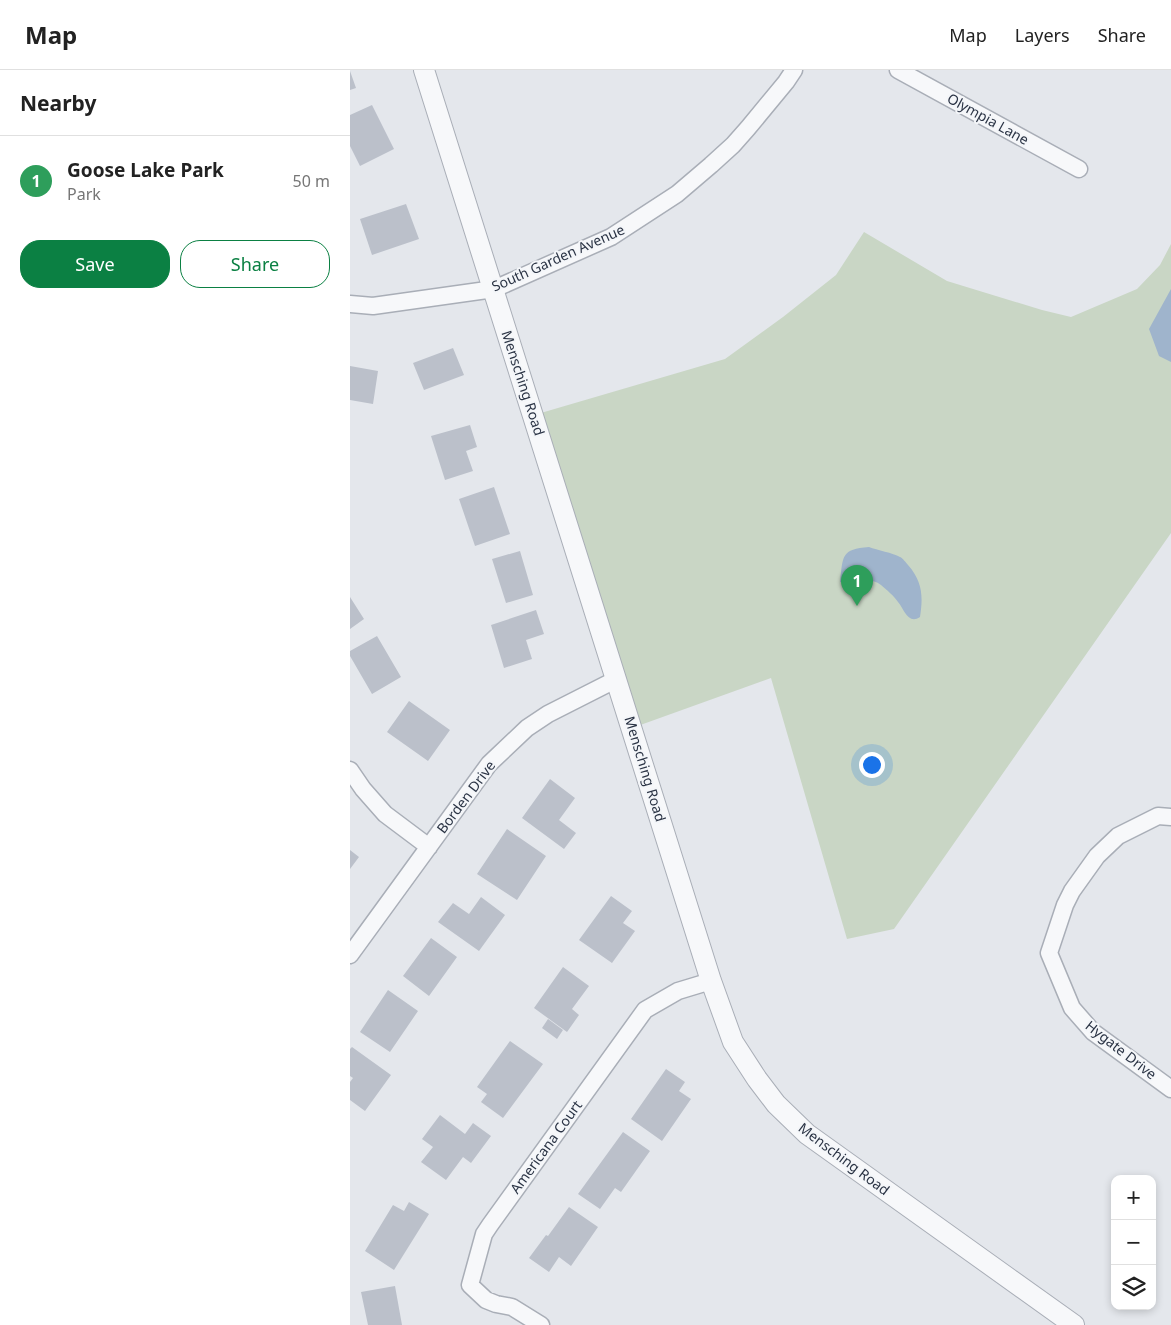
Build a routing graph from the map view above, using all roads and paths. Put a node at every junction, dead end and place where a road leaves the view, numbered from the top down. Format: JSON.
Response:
{"nodes":[{"id":1,"x":424,"y":70,"type":"edge"},
{"id":2,"x":794,"y":70,"type":"edge"},
{"id":3,"x":898,"y":70,"type":"edge"},
{"id":4,"x":1079,"y":169,"type":"dead end"},
{"id":5,"x":494,"y":289,"type":"junction"},
{"id":6,"x":350,"y":304,"type":"edge"},
{"id":7,"x":617,"y":679,"type":"junction"},
{"id":8,"x":350,"y":770,"type":"edge"},
{"id":9,"x":1171,"y":817,"type":"edge"},
{"id":10,"x":429,"y":847,"type":"junction"},
{"id":11,"x":350,"y":955,"type":"edge"},
{"id":12,"x":711,"y":981,"type":"junction"},
{"id":13,"x":1171,"y":1089,"type":"edge"},
{"id":14,"x":541,"y":1325,"type":"edge"},
{"id":15,"x":1074,"y":1325,"type":"edge"}],
"edges":[{"from":1,"to":5,"type":"street","name":"Mensching Road"},
{"from":2,"to":5,"type":"street","name":"South Garden Avenue"},
{"from":3,"to":4,"type":"street","name":"Olympia Lane"},
{"from":5,"to":6,"type":"street","name":"South Garden Avenue"},
{"from":5,"to":7,"type":"street","name":"Mensching Road"},
{"from":7,"to":10,"type":"street","name":"Borden Drive"},
{"from":7,"to":12,"type":"street","name":"Mensching Road"},
{"from":8,"to":10,"type":"street"},
{"from":9,"to":13,"type":"street","name":"Hygate Drive"},
{"from":10,"to":11,"type":"street","name":"Borden Drive"},
{"from":12,"to":14,"type":"street","name":"Americana Court"},
{"from":12,"to":15,"type":"street","name":"Mensching Road"}]}
